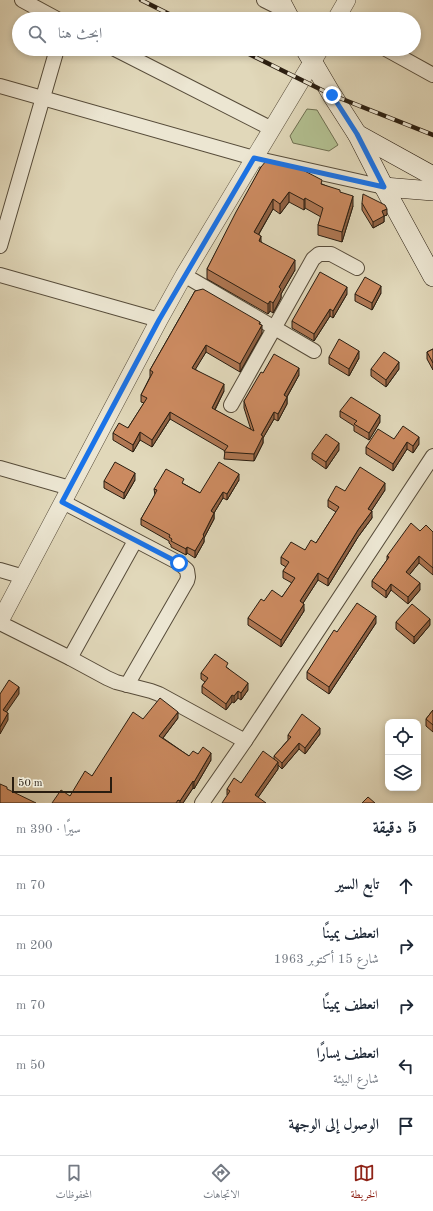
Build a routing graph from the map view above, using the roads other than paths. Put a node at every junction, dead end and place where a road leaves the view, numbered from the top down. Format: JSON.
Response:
{"nodes":[{"id":1,"x":22,"y":0,"type":"edge"},
{"id":2,"x":264,"y":0,"type":"edge"},
{"id":3,"x":347,"y":0,"type":"edge"},
{"id":4,"x":285,"y":10,"type":"edge"},
{"id":5,"x":44,"y":12,"type":"edge"},
{"id":6,"x":340,"y":12,"type":"edge"},
{"id":7,"x":55,"y":56,"type":"edge"},
{"id":8,"x":129,"y":56,"type":"edge"},
{"id":9,"x":312,"y":56,"type":"edge"},
{"id":10,"x":314,"y":56,"type":"edge"},
{"id":11,"x":399,"y":56,"type":"edge"},
{"id":12,"x":433,"y":75,"type":"edge"},
{"id":13,"x":0,"y":86,"type":"edge"},
{"id":14,"x":44,"y":98,"type":"junction"},
{"id":15,"x":272,"y":129,"type":"junction"},
{"id":16,"x":357,"y":134,"type":"junction"},
{"id":17,"x":254,"y":158,"type":"junction"},
{"id":18,"x":433,"y":176,"type":"edge"},
{"id":19,"x":384,"y":187,"type":"junction"},
{"id":20,"x":433,"y":191,"type":"edge"},
{"id":21,"x":0,"y":246,"type":"edge"},
{"id":22,"x":356,"y":268,"type":"dead end"},
{"id":23,"x":0,"y":275,"type":"edge"},
{"id":24,"x":184,"y":275,"type":"junction"},
{"id":25,"x":433,"y":277,"type":"edge"},
{"id":26,"x":159,"y":320,"type":"junction"},
{"id":27,"x":275,"y":328,"type":"junction"},
{"id":28,"x":314,"y":351,"type":"dead end"},
{"id":29,"x":231,"y":404,"type":"dead end"},
{"id":30,"x":433,"y":456,"type":"edge"},
{"id":31,"x":0,"y":468,"type":"edge"},
{"id":32,"x":66,"y":495,"type":"junction"},
{"id":33,"x":135,"y":541,"type":"junction"},
{"id":34,"x":0,"y":570,"type":"edge"},
{"id":35,"x":24,"y":577,"type":"junction"},
{"id":36,"x":0,"y":622,"type":"edge"},
{"id":37,"x":70,"y":658,"type":"junction"},
{"id":38,"x":127,"y":685,"type":"junction"},
{"id":39,"x":245,"y":741,"type":"junction"},
{"id":40,"x":202,"y":803,"type":"edge"}],
"edges":[{"from":1,"to":5,"type":"street"},
{"from":2,"to":4,"type":"street"},
{"from":3,"to":6,"type":"street"},
{"from":7,"to":14,"type":"street"},
{"from":8,"to":15,"type":"street"},
{"from":9,"to":15,"type":"street"},
{"from":10,"to":16,"type":"main road"},
{"from":11,"to":12,"type":"street"},
{"from":13,"to":14,"type":"street"},
{"from":14,"to":17,"type":"street"},
{"from":14,"to":21,"type":"street"},
{"from":15,"to":17,"type":"street"},
{"from":16,"to":18,"type":"main road"},
{"from":16,"to":19,"type":"main road"},
{"from":17,"to":19,"type":"street"},
{"from":17,"to":24,"type":"street"},
{"from":19,"to":20,"type":"main road"},
{"from":19,"to":25,"type":"main road"},
{"from":22,"to":27,"type":"street"},
{"from":23,"to":26,"type":"street"},
{"from":24,"to":26,"type":"street"},
{"from":24,"to":27,"type":"street"},
{"from":26,"to":32,"type":"street"},
{"from":27,"to":28,"type":"street"},
{"from":27,"to":29,"type":"street"},
{"from":30,"to":39,"type":"street"},
{"from":31,"to":32,"type":"street"},
{"from":32,"to":33,"type":"street"},
{"from":32,"to":35,"type":"street"},
{"from":33,"to":37,"type":"street"},
{"from":33,"to":38,"type":"street"},
{"from":34,"to":35,"type":"street"},
{"from":35,"to":36,"type":"street"},
{"from":36,"to":37,"type":"street"},
{"from":37,"to":38,"type":"street"},
{"from":38,"to":39,"type":"street"},
{"from":39,"to":40,"type":"street"}]}
